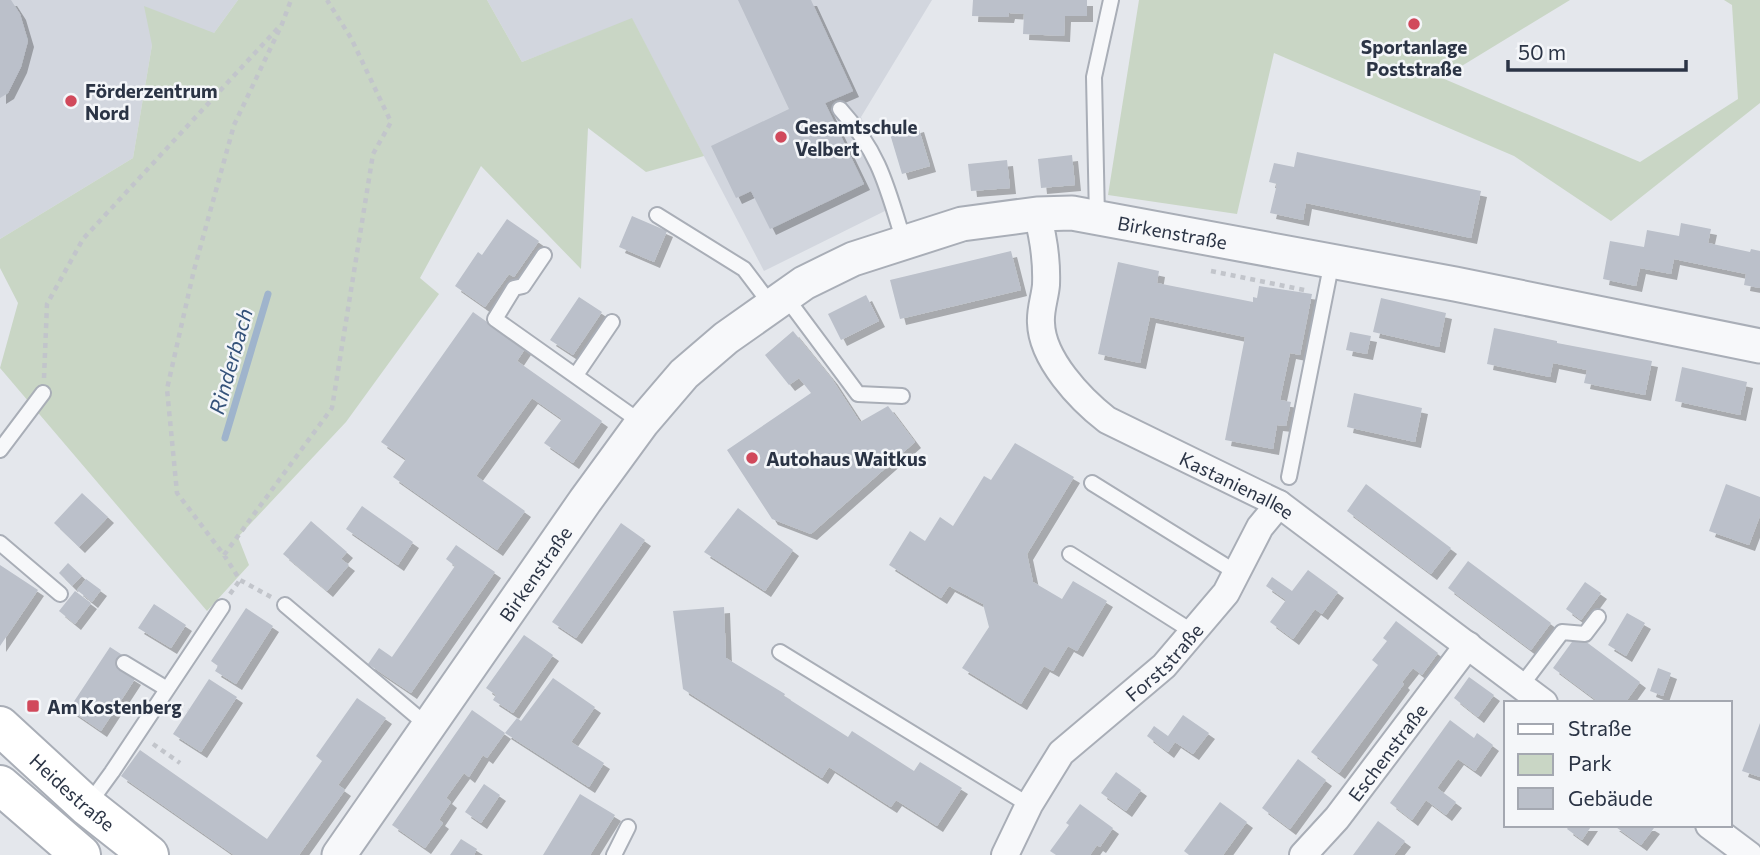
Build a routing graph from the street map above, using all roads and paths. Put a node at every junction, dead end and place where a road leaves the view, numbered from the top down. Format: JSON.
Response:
{"nodes":[{"id":1,"x":291,"y":0,"type":"edge"},
{"id":2,"x":327,"y":0,"type":"edge"},
{"id":3,"x":1111,"y":0,"type":"edge"},
{"id":4,"x":282,"y":24,"type":"junction"},
{"id":5,"x":840,"y":108,"type":"dead end"},
{"id":6,"x":1037,"y":214,"type":"junction"},
{"id":7,"x":657,"y":215,"type":"dead end"},
{"id":8,"x":1097,"y":218,"type":"junction"},
{"id":9,"x":904,"y":242,"type":"junction"},
{"id":10,"x":544,"y":255,"type":"dead end"},
{"id":11,"x":1332,"y":261,"type":"junction"},
{"id":12,"x":1211,"y":271,"type":"dead end"},
{"id":13,"x":1319,"y":293,"type":"dead end"},
{"id":14,"x":778,"y":301,"type":"junction"},
{"id":15,"x":612,"y":322,"type":"dead end"},
{"id":16,"x":1760,"y":346,"type":"edge"},
{"id":17,"x":576,"y":375,"type":"junction"},
{"id":18,"x":43,"y":393,"type":"joint"},
{"id":19,"x":902,"y":396,"type":"dead end"},
{"id":20,"x":642,"y":422,"type":"junction"},
{"id":21,"x":0,"y":450,"type":"edge"},
{"id":22,"x":1289,"y":477,"type":"dead end"},
{"id":23,"x":1092,"y":483,"type":"dead end"},
{"id":24,"x":1279,"y":504,"type":"junction"},
{"id":25,"x":0,"y":543,"type":"edge"},
{"id":26,"x":1070,"y":554,"type":"dead end"},
{"id":27,"x":224,"y":555,"type":"junction"},
{"id":28,"x":1237,"y":573,"type":"junction"},
{"id":29,"x":60,"y":594,"type":"dead end"},
{"id":30,"x":285,"y":605,"type":"joint"},
{"id":31,"x":222,"y":607,"type":"dead end"},
{"id":32,"x":1598,"y":617,"type":"dead end"},
{"id":33,"x":1193,"y":632,"type":"junction"},
{"id":34,"x":1468,"y":645,"type":"junction"},
{"id":35,"x":780,"y":652,"type":"dead end"},
{"id":36,"x":124,"y":663,"type":"dead end"},
{"id":37,"x":170,"y":680,"type":"junction"},
{"id":38,"x":1521,"y":686,"type":"junction"},
{"id":39,"x":1541,"y":701,"type":"edge"},
{"id":40,"x":178,"y":704,"type":"dead end"},
{"id":41,"x":188,"y":710,"type":"dead end"},
{"id":42,"x":0,"y":726,"type":"edge"},
{"id":43,"x":428,"y":726,"type":"junction"},
{"id":44,"x":138,"y":734,"type":"junction"},
{"id":45,"x":180,"y":763,"type":"dead end"},
{"id":46,"x":0,"y":785,"type":"edge"},
{"id":47,"x":1028,"y":805,"type":"junction"},
{"id":48,"x":87,"y":806,"type":"junction"},
{"id":49,"x":628,"y":827,"type":"dead end"},
{"id":50,"x":1712,"y":827,"type":"edge"},
{"id":51,"x":82,"y":855,"type":"edge"},
{"id":52,"x":149,"y":855,"type":"edge"},
{"id":53,"x":339,"y":855,"type":"edge"},
{"id":54,"x":614,"y":855,"type":"edge"},
{"id":55,"x":1005,"y":855,"type":"edge"},
{"id":56,"x":1303,"y":855,"type":"edge"},
{"id":57,"x":1749,"y":855,"type":"edge"}],
"edges":[{"from":1,"to":4,"type":"path"},
{"from":2,"to":27,"type":"path"},
{"from":3,"to":8,"type":"lane"},
{"from":4,"to":18,"type":"path"},
{"from":4,"to":27,"type":"path"},
{"from":5,"to":9,"type":"lane"},
{"from":6,"to":8,"type":"street","name":"Birkenstraße"},
{"from":6,"to":9,"type":"street","name":"Birkenstraße"},
{"from":6,"to":24,"type":"street","name":"Kastanienallee"},
{"from":7,"to":14,"type":"lane"},
{"from":8,"to":11,"type":"street","name":"Birkenstraße"},
{"from":9,"to":14,"type":"street","name":"Birkenstraße"},
{"from":10,"to":17,"type":"lane"},
{"from":11,"to":16,"type":"street","name":"Birkenstraße"},
{"from":11,"to":22,"type":"lane"},
{"from":12,"to":13,"type":"path"},
{"from":14,"to":19,"type":"lane"},
{"from":14,"to":20,"type":"street","name":"Birkenstraße"},
{"from":15,"to":17,"type":"lane"},
{"from":17,"to":20,"type":"lane"},
{"from":18,"to":21,"type":"lane"},
{"from":20,"to":43,"type":"street","name":"Birkenstraße"},
{"from":23,"to":28,"type":"lane"},
{"from":24,"to":28,"type":"street","name":"Forststraße"},
{"from":24,"to":34,"type":"street","name":"Kastanienallee"},
{"from":25,"to":29,"type":"lane"},
{"from":26,"to":33,"type":"lane"},
{"from":27,"to":30,"type":"path"},
{"from":28,"to":33,"type":"street","name":"Forststraße"},
{"from":30,"to":43,"type":"lane"},
{"from":31,"to":37,"type":"lane"},
{"from":32,"to":38,"type":"lane"},
{"from":33,"to":47,"type":"street","name":"Forststraße"},
{"from":34,"to":38,"type":"street","name":"Kastanienallee"},
{"from":34,"to":56,"type":"street","name":"Eschenstraße"},
{"from":35,"to":47,"type":"lane"},
{"from":36,"to":37,"type":"lane"},
{"from":37,"to":44,"type":"lane"},
{"from":38,"to":39,"type":"street","name":"Kastanienallee"},
{"from":40,"to":41,"type":"path"},
{"from":42,"to":48,"type":"main road","name":"Heidestraße"},
{"from":43,"to":53,"type":"street","name":"Birkenstraße"},
{"from":44,"to":45,"type":"path"},
{"from":44,"to":48,"type":"lane"},
{"from":46,"to":51,"type":"main road"},
{"from":47,"to":55,"type":"street","name":"Forststraße"},
{"from":48,"to":52,"type":"main road","name":"Heidestraße"},
{"from":49,"to":54,"type":"lane"},
{"from":50,"to":57,"type":"street"}]}
